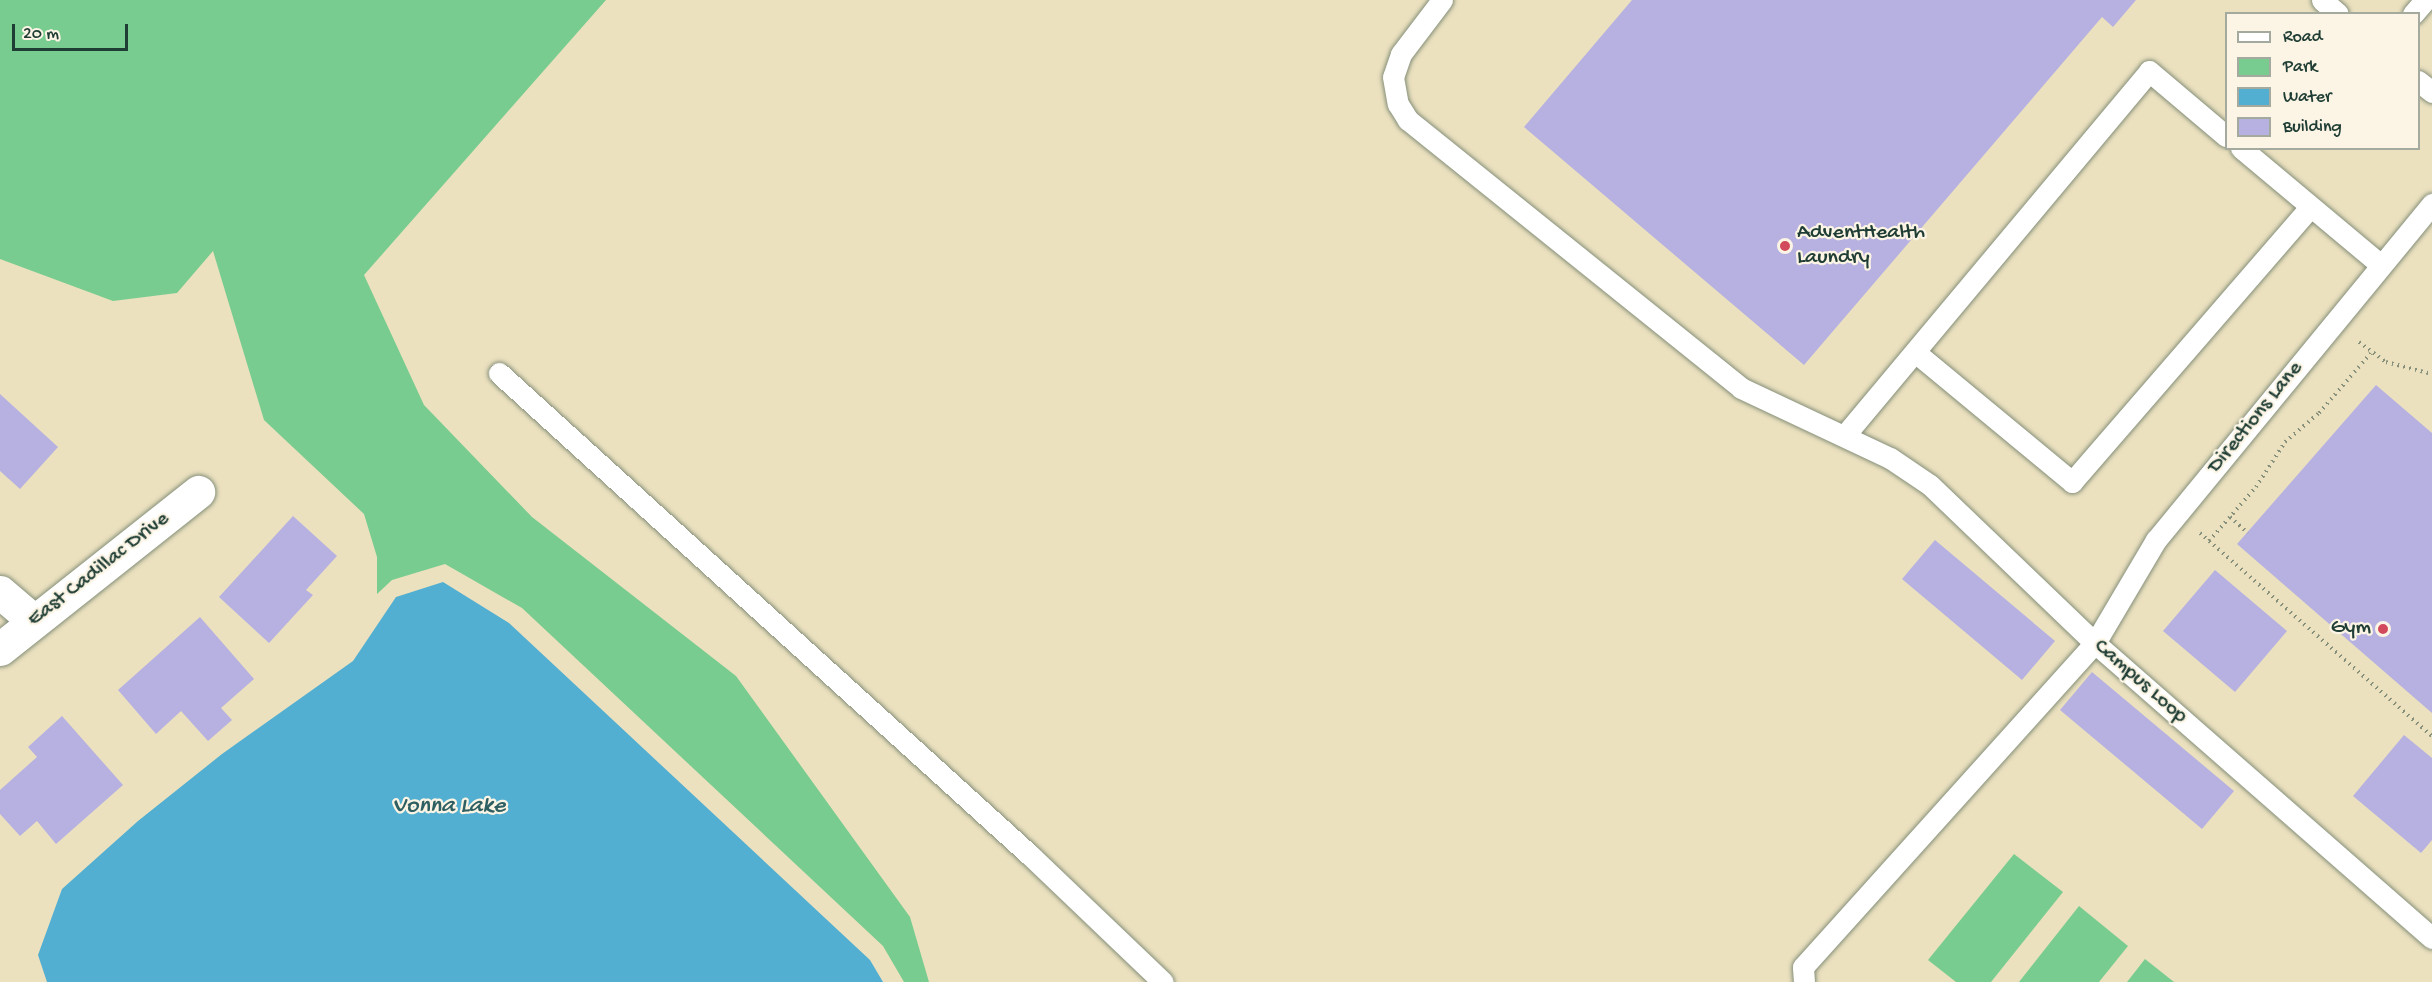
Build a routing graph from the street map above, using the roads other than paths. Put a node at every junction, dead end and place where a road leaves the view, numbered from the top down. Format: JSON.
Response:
{"nodes":[{"id":1,"x":1442,"y":0,"type":"edge"},
{"id":2,"x":2322,"y":0,"type":"edge"},
{"id":3,"x":2425,"y":0,"type":"edge"},
{"id":4,"x":2336,"y":12,"type":"edge"},
{"id":5,"x":2415,"y":12,"type":"edge"},
{"id":6,"x":2420,"y":83,"type":"edge"},
{"id":7,"x":2432,"y":92,"type":"edge"},
{"id":8,"x":2225,"y":135,"type":"edge"},
{"id":9,"x":2243,"y":150,"type":"edge"},
{"id":10,"x":2432,"y":204,"type":"edge"},
{"id":11,"x":2310,"y":207,"type":"junction"},
{"id":12,"x":2381,"y":266,"type":"junction"},
{"id":13,"x":1915,"y":352,"type":"junction"},
{"id":14,"x":499,"y":373,"type":"dead end"},
{"id":15,"x":1845,"y":435,"type":"junction"},
{"id":16,"x":198,"y":492,"type":"dead end"},
{"id":17,"x":0,"y":592,"type":"edge"},
{"id":18,"x":34,"y":621,"type":"junction"},
{"id":19,"x":2095,"y":643,"type":"junction"},
{"id":20,"x":0,"y":650,"type":"edge"},
{"id":21,"x":2432,"y":938,"type":"edge"},
{"id":22,"x":1163,"y":982,"type":"edge"},
{"id":23,"x":1804,"y":982,"type":"edge"}],
"edges":[{"from":1,"to":15,"type":"lane","name":"Campus Loop"},
{"from":2,"to":4,"type":"lane"},
{"from":3,"to":5,"type":"lane"},
{"from":6,"to":7,"type":"lane"},
{"from":8,"to":13,"type":"lane"},
{"from":9,"to":11,"type":"lane"},
{"from":10,"to":12,"type":"lane","name":"Directions Lane"},
{"from":11,"to":12,"type":"lane"},
{"from":11,"to":13,"type":"lane"},
{"from":12,"to":19,"type":"lane","name":"Directions Lane"},
{"from":13,"to":15,"type":"lane"},
{"from":14,"to":22,"type":"lane"},
{"from":15,"to":19,"type":"lane","name":"Campus Loop"},
{"from":16,"to":18,"type":"street","name":"East Cadillac Drive"},
{"from":17,"to":18,"type":"street"},
{"from":18,"to":20,"type":"street","name":"East Cadillac Drive"},
{"from":19,"to":21,"type":"lane","name":"Campus Loop"},
{"from":19,"to":23,"type":"lane","name":"Directions Lane"}]}
